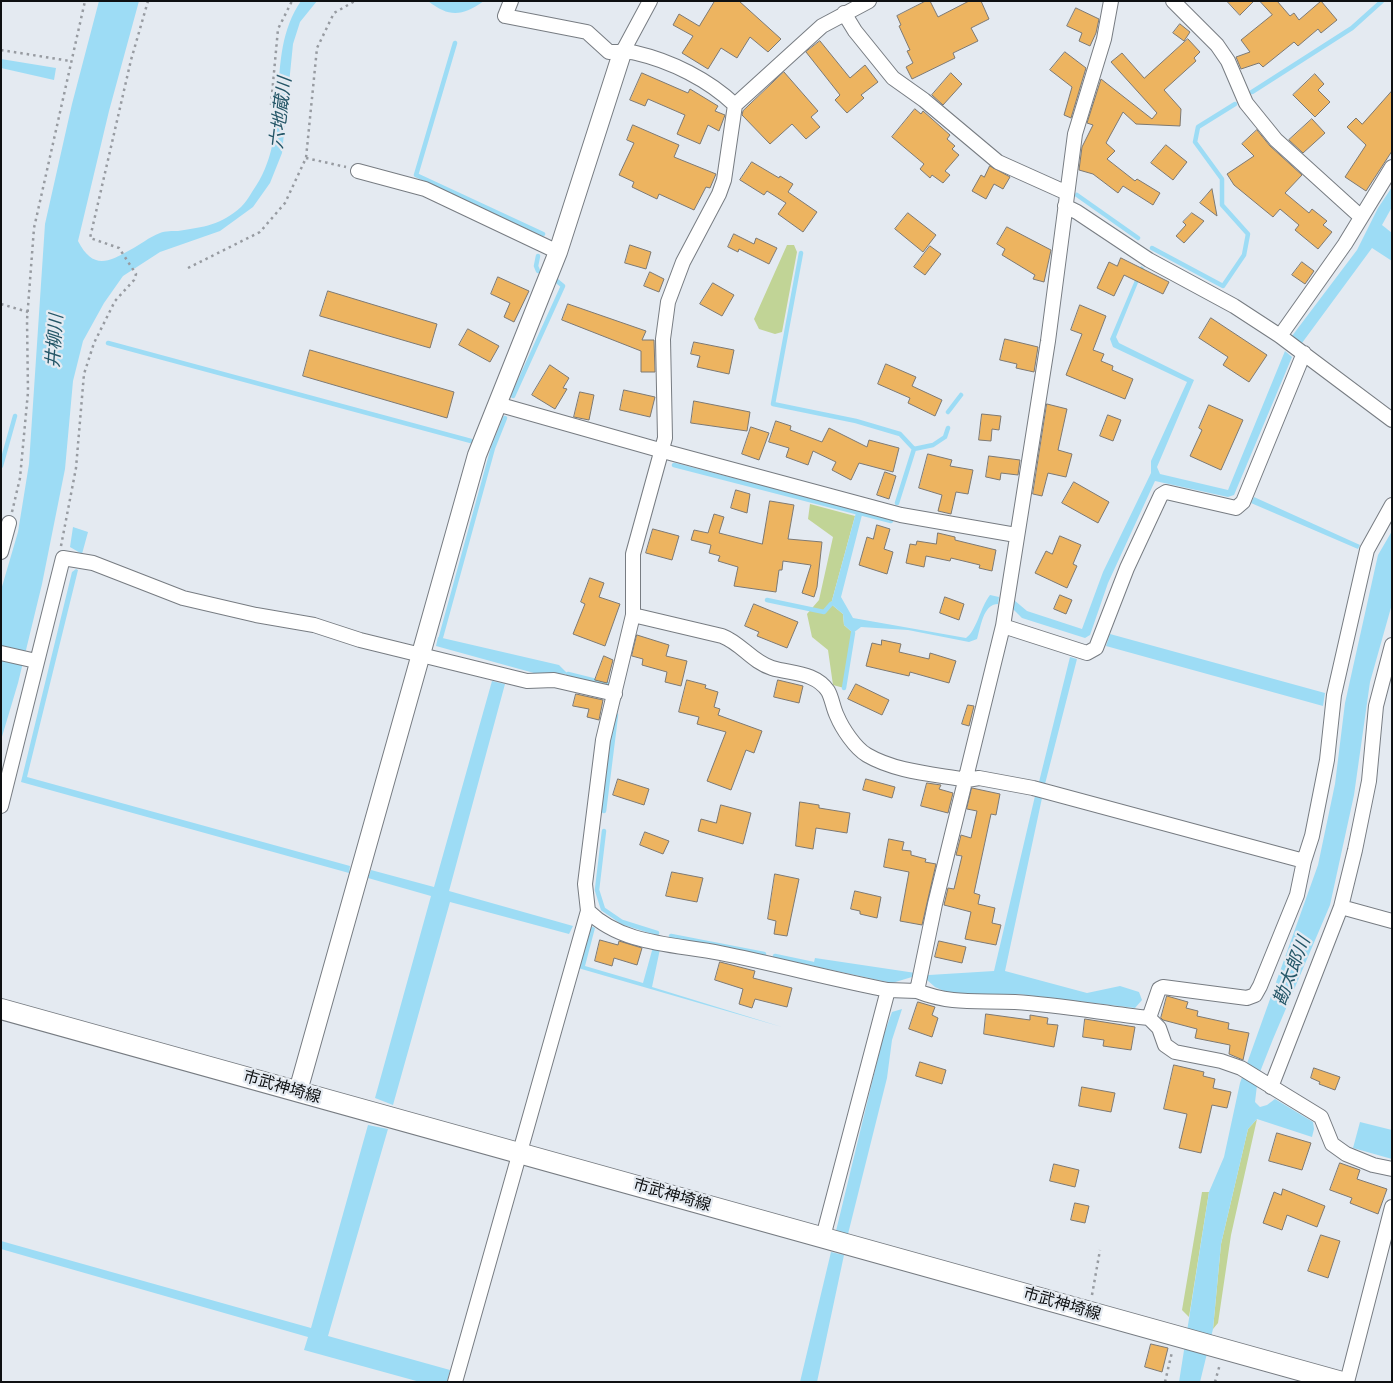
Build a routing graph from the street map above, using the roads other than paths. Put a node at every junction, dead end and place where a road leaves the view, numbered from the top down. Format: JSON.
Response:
{"nodes":[{"id":1,"x":511,"y":1,"type":"edge"},
{"id":2,"x":650,"y":1,"type":"edge"},
{"id":3,"x":869,"y":1,"type":"edge"},
{"id":4,"x":1111,"y":1,"type":"edge"},
{"id":5,"x":1172,"y":1,"type":"edge"},
{"id":6,"x":844,"y":13,"type":"junction"},
{"id":7,"x":622,"y":53,"type":"junction"},
{"id":8,"x":735,"y":105,"type":"junction"},
{"id":9,"x":1392,"y":167,"type":"edge"},
{"id":10,"x":358,"y":170,"type":"road end"},
{"id":11,"x":1066,"y":200,"type":"junction"},
{"id":12,"x":1362,"y":217,"type":"junction"},
{"id":13,"x":558,"y":252,"type":"junction"},
{"id":14,"x":1280,"y":336,"type":"junction"},
{"id":15,"x":1304,"y":353,"type":"junction"},
{"id":16,"x":497,"y":404,"type":"junction"},
{"id":17,"x":1392,"y":420,"type":"edge"},
{"id":18,"x":663,"y":451,"type":"junction"},
{"id":19,"x":1392,"y":505,"type":"edge"},
{"id":20,"x":9,"y":523,"type":"road end"},
{"id":21,"x":1016,"y":535,"type":"junction"},
{"id":22,"x":1,"y":552,"type":"edge"},
{"id":23,"x":632,"y":615,"type":"junction"},
{"id":24,"x":1003,"y":626,"type":"junction"},
{"id":25,"x":1392,"y":645,"type":"edge"},
{"id":26,"x":1,"y":653,"type":"edge"},
{"id":27,"x":420,"y":654,"type":"junction"},
{"id":28,"x":36,"y":661,"type":"junction"},
{"id":29,"x":615,"y":694,"type":"junction"},
{"id":30,"x":967,"y":780,"type":"junction"},
{"id":31,"x":1,"y":806,"type":"edge"},
{"id":32,"x":1304,"y":861,"type":"junction"},
{"id":33,"x":1341,"y":907,"type":"junction"},
{"id":34,"x":588,"y":911,"type":"junction"},
{"id":35,"x":1392,"y":921,"type":"edge"},
{"id":36,"x":920,"y":980,"type":"junction"},
{"id":37,"x":888,"y":990,"type":"junction"},
{"id":38,"x":1,"y":1009,"type":"edge"},
{"id":39,"x":1149,"y":1018,"type":"junction"},
{"id":40,"x":1266,"y":1084,"type":"junction"},
{"id":41,"x":298,"y":1091,"type":"junction"},
{"id":42,"x":518,"y":1152,"type":"junction"},
{"id":43,"x":1392,"y":1169,"type":"edge"},
{"id":44,"x":1392,"y":1206,"type":"edge"},
{"id":45,"x":823,"y":1237,"type":"junction"},
{"id":46,"x":455,"y":1382,"type":"edge"},
{"id":47,"x":1342,"y":1382,"type":"edge"},
{"id":48,"x":1347,"y":1382,"type":"edge"}],
"edges":[{"from":1,"to":7,"type":"street"},
{"from":2,"to":7,"type":"street"},
{"from":3,"to":6,"type":"street"},
{"from":4,"to":11,"type":"street"},
{"from":5,"to":12,"type":"street"},
{"from":6,"to":8,"type":"street"},
{"from":6,"to":11,"type":"street"},
{"from":7,"to":8,"type":"street"},
{"from":7,"to":13,"type":"street"},
{"from":8,"to":18,"type":"street"},
{"from":9,"to":12,"type":"street"},
{"from":10,"to":13,"type":"street"},
{"from":11,"to":14,"type":"street"},
{"from":11,"to":21,"type":"street"},
{"from":12,"to":14,"type":"street"},
{"from":13,"to":16,"type":"street"},
{"from":14,"to":15,"type":"street"},
{"from":15,"to":17,"type":"street"},
{"from":15,"to":24,"type":"street"},
{"from":16,"to":18,"type":"street"},
{"from":16,"to":27,"type":"street"},
{"from":18,"to":21,"type":"street"},
{"from":18,"to":23,"type":"street"},
{"from":19,"to":32,"type":"street"},
{"from":20,"to":22,"type":"street"},
{"from":21,"to":24,"type":"street"},
{"from":23,"to":29,"type":"street"},
{"from":23,"to":30,"type":"street"},
{"from":24,"to":30,"type":"street"},
{"from":25,"to":33,"type":"street"},
{"from":26,"to":28,"type":"street"},
{"from":27,"to":28,"type":"street"},
{"from":27,"to":29,"type":"street"},
{"from":27,"to":41,"type":"street"},
{"from":28,"to":31,"type":"street"},
{"from":29,"to":34,"type":"street"},
{"from":30,"to":32,"type":"street"},
{"from":30,"to":36,"type":"street"},
{"from":32,"to":39,"type":"street"},
{"from":33,"to":35,"type":"street"},
{"from":33,"to":40,"type":"street"},
{"from":34,"to":37,"type":"street"},
{"from":34,"to":42,"type":"street"},
{"from":36,"to":37,"type":"street"},
{"from":36,"to":39,"type":"street"},
{"from":37,"to":45,"type":"street"},
{"from":38,"to":41,"type":"main road","name":"市武神埼線"},
{"from":39,"to":40,"type":"street"},
{"from":40,"to":43,"type":"street"},
{"from":41,"to":42,"type":"main road","name":"市武神埼線"},
{"from":42,"to":45,"type":"main road","name":"市武神埼線"},
{"from":42,"to":46,"type":"street"},
{"from":44,"to":48,"type":"street"},
{"from":45,"to":47,"type":"main road","name":"市武神埼線"}]}
